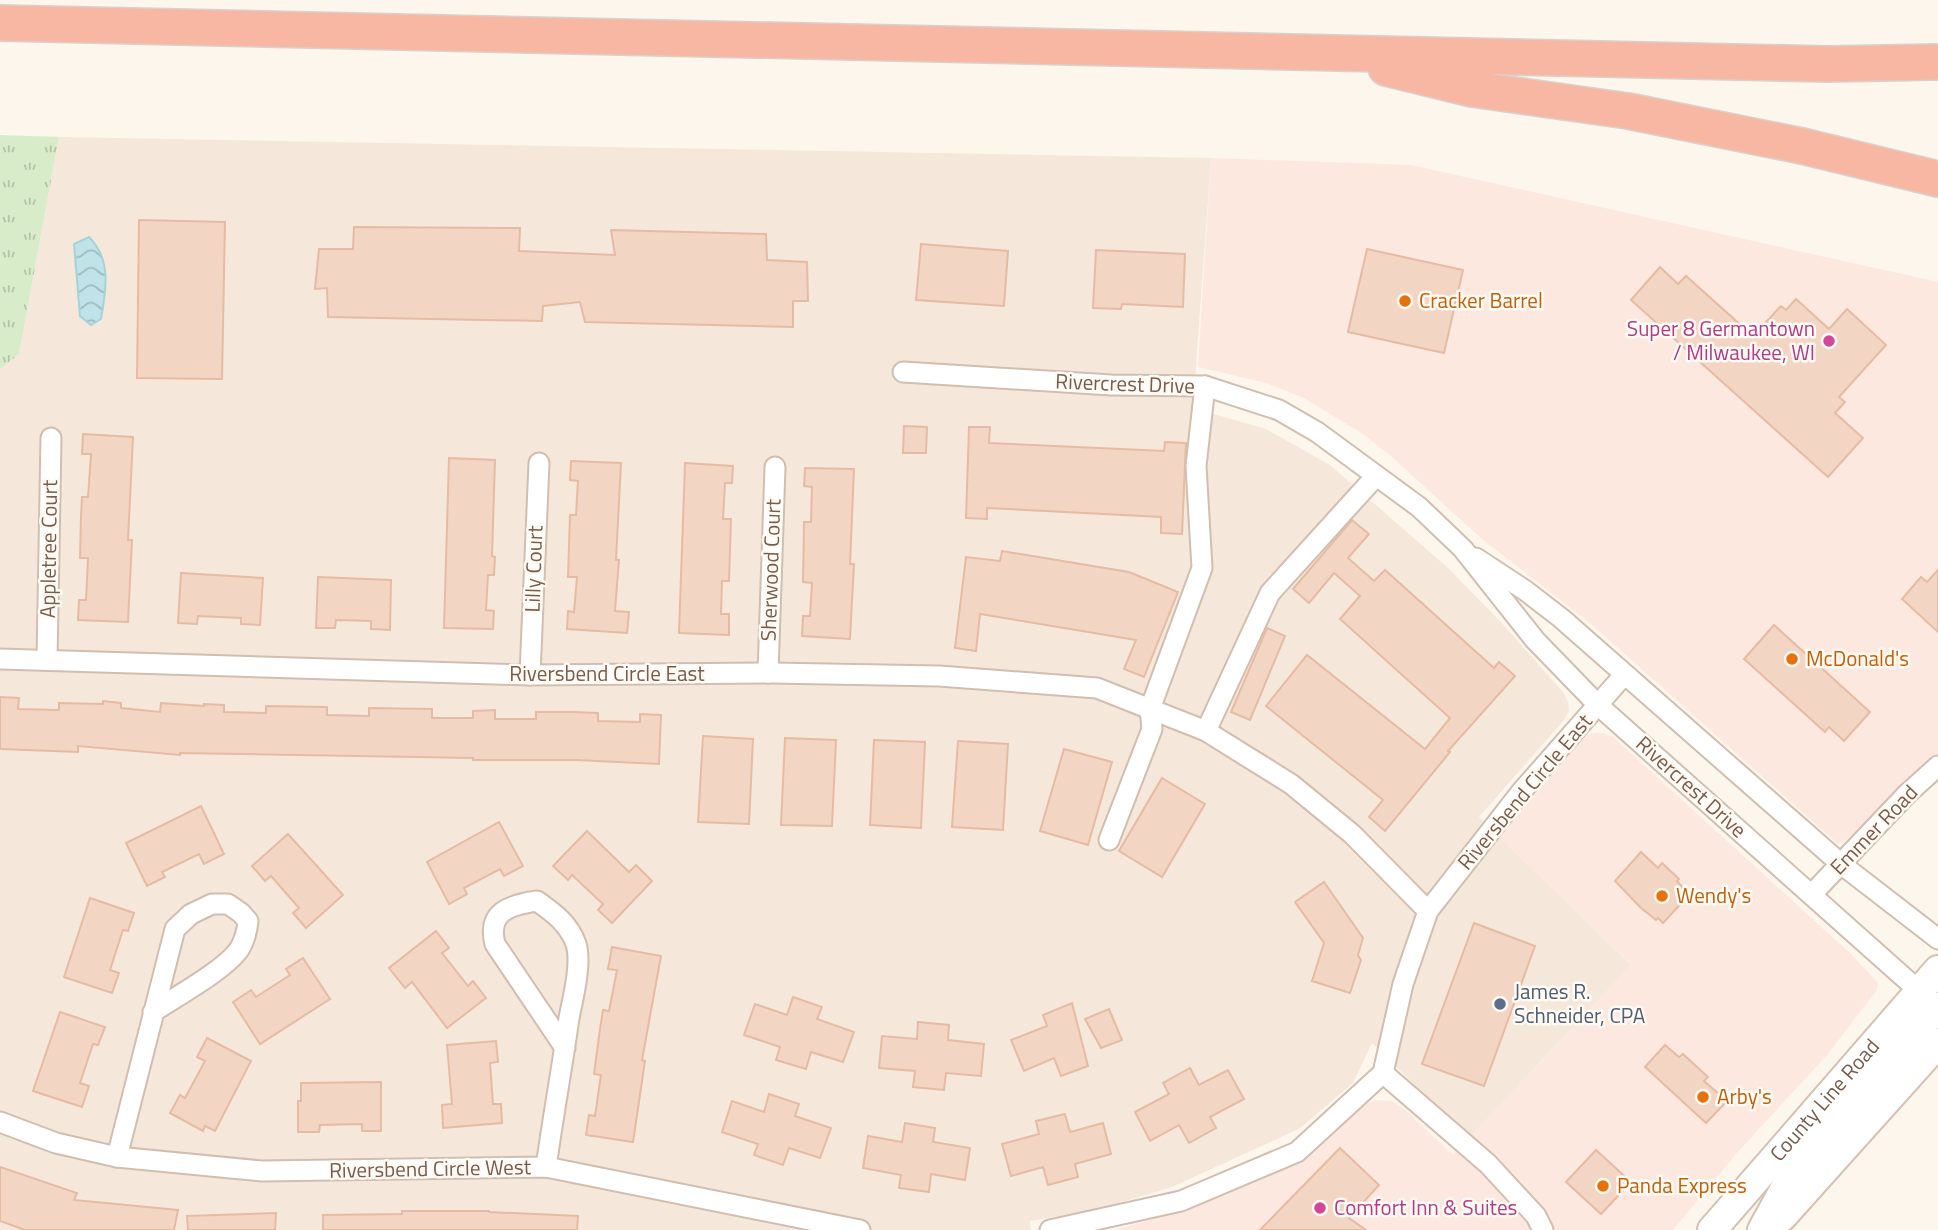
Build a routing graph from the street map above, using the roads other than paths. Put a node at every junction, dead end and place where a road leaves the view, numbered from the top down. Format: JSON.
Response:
{"nodes":[{"id":1,"x":0,"y":23,"type":"edge"},
{"id":2,"x":1321,"y":51,"type":"junction"},
{"id":3,"x":1938,"y":62,"type":"edge"},
{"id":4,"x":1938,"y":179,"type":"edge"},
{"id":5,"x":903,"y":372,"type":"dead end"},
{"id":6,"x":1205,"y":386,"type":"junction"},
{"id":7,"x":51,"y":438,"type":"dead end"},
{"id":8,"x":539,"y":463,"type":"dead end"},
{"id":9,"x":775,"y":467,"type":"dead end"},
{"id":10,"x":1376,"y":475,"type":"junction"},
{"id":11,"x":1463,"y":549,"type":"junction"},
{"id":12,"x":0,"y":659,"type":"edge"},
{"id":13,"x":47,"y":660,"type":"junction"},
{"id":14,"x":768,"y":673,"type":"junction"},
{"id":15,"x":530,"y":675,"type":"junction"},
{"id":16,"x":1624,"y":675,"type":"junction"},
{"id":17,"x":1598,"y":705,"type":"junction"},
{"id":18,"x":1150,"y":709,"type":"junction"},
{"id":19,"x":1206,"y":731,"type":"junction"},
{"id":20,"x":1938,"y":766,"type":"edge"},
{"id":21,"x":1109,"y":840,"type":"dead end"},
{"id":22,"x":1842,"y":864,"type":"junction"},
{"id":23,"x":1812,"y":894,"type":"junction"},
{"id":24,"x":1428,"y":911,"type":"junction"},
{"id":25,"x":1938,"y":939,"type":"edge"},
{"id":26,"x":1938,"y":970,"type":"edge"},
{"id":27,"x":1931,"y":1002,"type":"edge"},
{"id":28,"x":153,"y":1012,"type":"junction"},
{"id":29,"x":1938,"y":1042,"type":"edge"},
{"id":30,"x":565,"y":1048,"type":"junction"},
{"id":31,"x":1383,"y":1073,"type":"junction"},
{"id":32,"x":0,"y":1122,"type":"edge"},
{"id":33,"x":1795,"y":1134,"type":"junction"},
{"id":34,"x":117,"y":1157,"type":"junction"},
{"id":35,"x":545,"y":1167,"type":"junction"},
{"id":36,"x":860,"y":1230,"type":"edge"},
{"id":37,"x":1050,"y":1230,"type":"edge"},
{"id":38,"x":1543,"y":1230,"type":"edge"},
{"id":39,"x":1712,"y":1230,"type":"edge"},
{"id":40,"x":1735,"y":1230,"type":"edge"},
{"id":41,"x":1762,"y":1230,"type":"edge"},
{"id":42,"x":1770,"y":1230,"type":"edge"}],
"edges":[{"from":1,"to":2,"type":"highway"},
{"from":2,"to":3,"type":"highway"},
{"from":2,"to":4,"type":"highway"},
{"from":5,"to":6,"type":"street","name":"Rivercrest Drive"},
{"from":6,"to":10,"type":"street","name":"Rivercrest Drive"},
{"from":6,"to":18,"type":"street"},
{"from":7,"to":13,"type":"street","name":"Appletree Court"},
{"from":8,"to":15,"type":"street","name":"Lilly Court"},
{"from":9,"to":14,"type":"street","name":"Sherwood Court"},
{"from":10,"to":11,"type":"street","name":"Rivercrest Drive"},
{"from":10,"to":19,"type":"street"},
{"from":11,"to":16,"type":"street","name":"Rivercrest Drive"},
{"from":11,"to":17,"type":"street","name":"Rivercrest Drive"},
{"from":12,"to":13,"type":"street","name":"Riversbend Circle East"},
{"from":13,"to":15,"type":"street","name":"Riversbend Circle East"},
{"from":14,"to":15,"type":"street","name":"Riversbend Circle East"},
{"from":14,"to":18,"type":"street","name":"Riversbend Circle East"},
{"from":16,"to":17,"type":"street","name":"Riversbend Circle East"},
{"from":16,"to":22,"type":"street","name":"Rivercrest Drive"},
{"from":17,"to":23,"type":"street","name":"Rivercrest Drive"},
{"from":17,"to":24,"type":"street","name":"Riversbend Circle East"},
{"from":18,"to":19,"type":"street","name":"Riversbend Circle East"},
{"from":18,"to":21,"type":"street"},
{"from":19,"to":24,"type":"street"},
{"from":20,"to":22,"type":"street","name":"Emmer Road"},
{"from":22,"to":23,"type":"street","name":"Emmer Road"},
{"from":22,"to":25,"type":"street","name":"Rivercrest Drive"},
{"from":23,"to":27,"type":"street","name":"Rivercrest Drive"},
{"from":24,"to":31,"type":"street"},
{"from":26,"to":27,"type":"main road","name":"County Line Road"},
{"from":27,"to":33,"type":"main road","name":"County Line Road"},
{"from":27,"to":41,"type":"main road"},
{"from":28,"to":28,"type":"street"},
{"from":28,"to":34,"type":"street"},
{"from":29,"to":42,"type":"main road"},
{"from":30,"to":30,"type":"street"},
{"from":30,"to":35,"type":"street"},
{"from":31,"to":37,"type":"street"},
{"from":31,"to":38,"type":"street"},
{"from":32,"to":34,"type":"street","name":"Riversbend Circle West"},
{"from":33,"to":39,"type":"main road","name":"County Line Road"},
{"from":33,"to":40,"type":"main road"},
{"from":34,"to":35,"type":"street","name":"Riversbend Circle West"},
{"from":35,"to":36,"type":"street","name":"Riversbend Circle West"}]}
